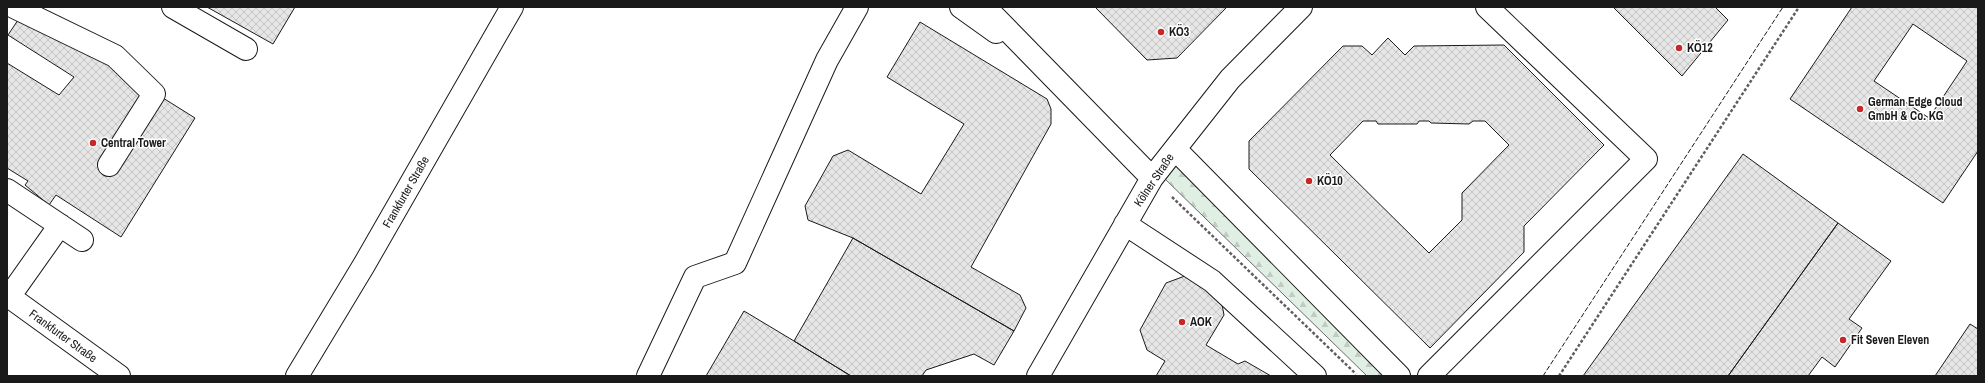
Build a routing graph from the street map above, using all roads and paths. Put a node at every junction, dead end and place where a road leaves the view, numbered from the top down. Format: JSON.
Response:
{"nodes":[{"id":1,"x":14,"y":7,"type":"edge"},
{"id":2,"x":173,"y":7,"type":"edge"},
{"id":3,"x":512,"y":7,"type":"edge"},
{"id":4,"x":857,"y":7,"type":"edge"},
{"id":5,"x":961,"y":7,"type":"edge"},
{"id":6,"x":985,"y":7,"type":"edge"},
{"id":7,"x":1301,"y":7,"type":"edge"},
{"id":8,"x":1487,"y":7,"type":"edge"},
{"id":9,"x":1799,"y":7,"type":"edge"},
{"id":10,"x":246,"y":49,"type":"dead end"},
{"id":11,"x":1047,"y":70,"type":"junction"},
{"id":12,"x":1175,"y":149,"type":"junction"},
{"id":13,"x":109,"y":165,"type":"dead end"},
{"id":14,"x":1152,"y":178,"type":"junction"},
{"id":15,"x":7,"y":190,"type":"edge"},
{"id":16,"x":1125,"y":224,"type":"junction"},
{"id":17,"x":60,"y":225,"type":"junction"},
{"id":18,"x":82,"y":240,"type":"dead end"},
{"id":19,"x":8,"y":296,"type":"edge"},
{"id":20,"x":119,"y":376,"type":"edge"},
{"id":21,"x":297,"y":376,"type":"edge"},
{"id":22,"x":648,"y":376,"type":"edge"},
{"id":23,"x":1038,"y":376,"type":"edge"},
{"id":24,"x":1315,"y":376,"type":"edge"},
{"id":25,"x":1358,"y":376,"type":"edge"},
{"id":26,"x":1400,"y":376,"type":"edge"},
{"id":27,"x":1429,"y":376,"type":"edge"},
{"id":28,"x":1559,"y":376,"type":"edge"}],
"edges":[{"from":1,"to":13,"type":"street"},
{"from":2,"to":10,"type":"street"},
{"from":3,"to":21,"type":"street","name":"Frankfurter Straße"},
{"from":4,"to":22,"type":"street"},
{"from":5,"to":11,"type":"street"},
{"from":6,"to":11,"type":"street"},
{"from":7,"to":12,"type":"street","name":"Kölner Straße"},
{"from":8,"to":27,"type":"street"},
{"from":9,"to":28,"type":"path"},
{"from":11,"to":14,"type":"street"},
{"from":12,"to":14,"type":"street","name":"Kölner Straße"},
{"from":12,"to":26,"type":"street"},
{"from":14,"to":16,"type":"street","name":"Kölner Straße"},
{"from":14,"to":25,"type":"path"},
{"from":15,"to":17,"type":"street"},
{"from":16,"to":23,"type":"street","name":"Kölner Straße"},
{"from":16,"to":24,"type":"street"},
{"from":17,"to":18,"type":"street"},
{"from":17,"to":19,"type":"street"},
{"from":19,"to":20,"type":"street","name":"Frankfurter Straße"}]}
